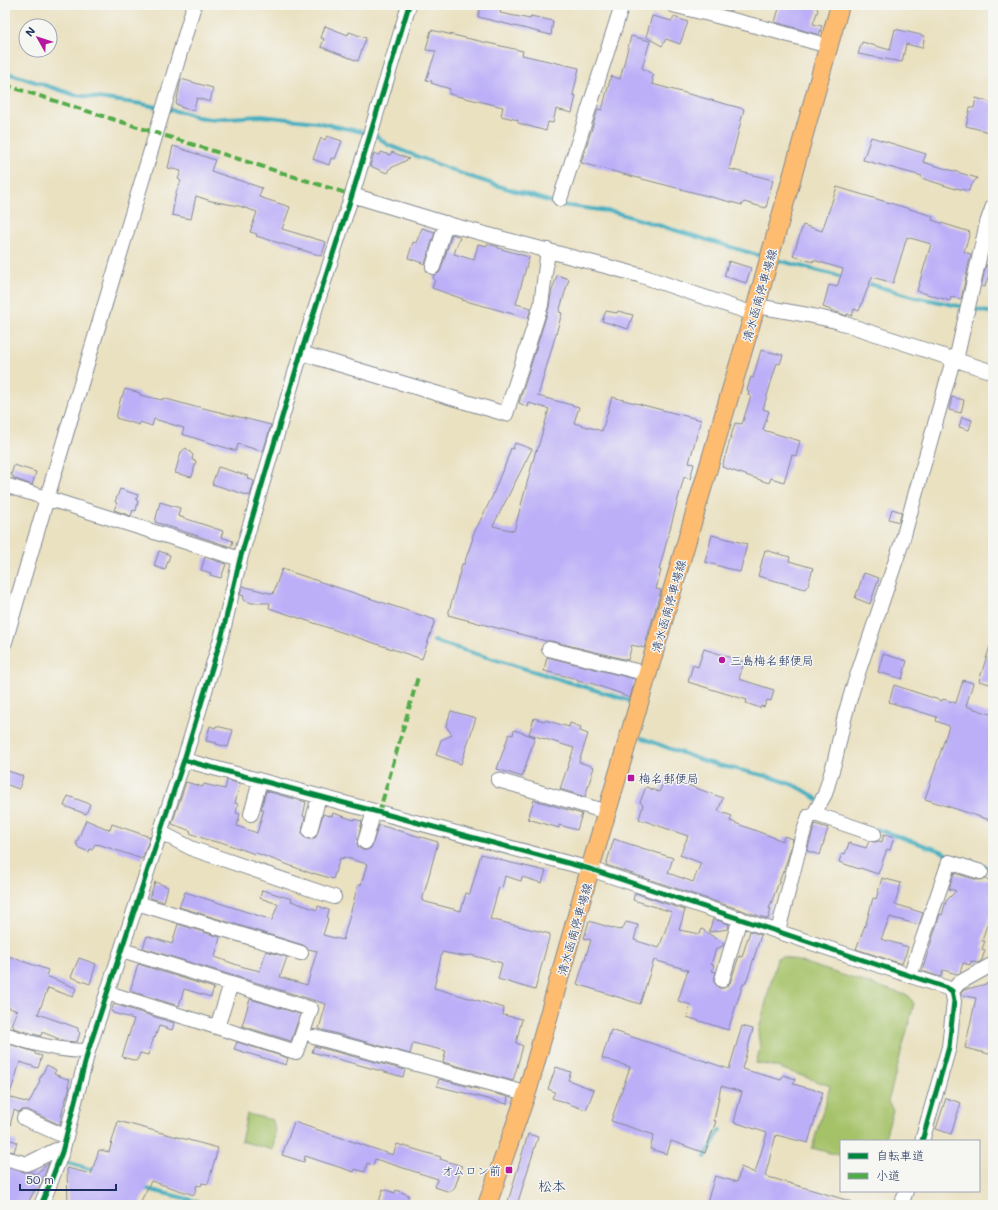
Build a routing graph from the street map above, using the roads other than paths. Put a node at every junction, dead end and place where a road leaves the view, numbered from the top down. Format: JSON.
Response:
{"nodes":[{"id":1,"x":194,"y":5,"type":"edge"},
{"id":2,"x":409,"y":5,"type":"edge"},
{"id":3,"x":622,"y":5,"type":"edge"},
{"id":4,"x":673,"y":5,"type":"edge"},
{"id":5,"x":840,"y":5,"type":"edge"},
{"id":6,"x":828,"y":46,"type":"junction"},
{"id":7,"x":352,"y":195,"type":"junction"},
{"id":8,"x":560,"y":199,"type":"dead end"},
{"id":9,"x":993,"y":206,"type":"edge"},
{"id":10,"x":446,"y":223,"type":"junction"},
{"id":11,"x":548,"y":250,"type":"junction"},
{"id":12,"x":432,"y":267,"type":"dead end"},
{"id":13,"x":755,"y":310,"type":"junction"},
{"id":14,"x":301,"y":353,"type":"junction"},
{"id":15,"x":955,"y":360,"type":"junction"},
{"id":16,"x":993,"y":372,"type":"edge"},
{"id":17,"x":5,"y":485,"type":"edge"},
{"id":18,"x":46,"y":498,"type":"junction"},
{"id":19,"x":240,"y":559,"type":"junction"},
{"id":20,"x":5,"y":642,"type":"edge"},
{"id":21,"x":548,"y":649,"type":"dead end"},
{"id":22,"x":648,"y":674,"type":"junction"},
{"id":23,"x":184,"y":760,"type":"junction"},
{"id":24,"x":498,"y":780,"type":"dead end"},
{"id":25,"x":260,"y":781,"type":"junction"},
{"id":26,"x":319,"y":796,"type":"junction"},
{"id":27,"x":818,"y":806,"type":"junction"},
{"id":28,"x":374,"y":811,"type":"junction"},
{"id":29,"x":607,"y":812,"type":"junction"},
{"id":30,"x":251,"y":814,"type":"dead end"},
{"id":31,"x":310,"y":831,"type":"dead end"},
{"id":32,"x":160,"y":832,"type":"junction"},
{"id":33,"x":874,"y":834,"type":"dead end"},
{"id":34,"x":365,"y":842,"type":"dead end"},
{"id":35,"x":590,"y":869,"type":"junction"},
{"id":36,"x":981,"y":872,"type":"dead end"},
{"id":37,"x":334,"y":897,"type":"dead end"},
{"id":38,"x":137,"y":903,"type":"junction"},
{"id":39,"x":740,"y":918,"type":"junction"},
{"id":40,"x":778,"y":931,"type":"junction"},
{"id":41,"x":122,"y":950,"type":"junction"},
{"id":42,"x":301,"y":953,"type":"dead end"},
{"id":43,"x":993,"y":965,"type":"edge"},
{"id":44,"x":910,"y":976,"type":"junction"},
{"id":45,"x":722,"y":980,"type":"dead end"},
{"id":46,"x":231,"y":984,"type":"junction"},
{"id":47,"x":952,"y":991,"type":"junction"},
{"id":48,"x":108,"y":993,"type":"junction"},
{"id":49,"x":216,"y":1027,"type":"junction"},
{"id":50,"x":5,"y":1034,"type":"edge"},
{"id":51,"x":314,"y":1037,"type":"dead end"},
{"id":52,"x":88,"y":1051,"type":"junction"},
{"id":53,"x":526,"y":1093,"type":"junction"},
{"id":54,"x":24,"y":1118,"type":"dead end"},
{"id":55,"x":922,"y":1140,"type":"edge"},
{"id":56,"x":64,"y":1143,"type":"junction"},
{"id":57,"x":5,"y":1158,"type":"edge"},
{"id":58,"x":906,"y":1192,"type":"edge"},
{"id":59,"x":41,"y":1205,"type":"edge"},
{"id":60,"x":487,"y":1205,"type":"edge"},
{"id":61,"x":901,"y":1205,"type":"edge"}],
"edges":[{"from":1,"to":18,"type":"street"},
{"from":2,"to":7,"type":"street"},
{"from":3,"to":8,"type":"street"},
{"from":4,"to":6,"type":"street"},
{"from":5,"to":6,"type":"main road","name":"清水函南停車場線"},
{"from":6,"to":13,"type":"main road","name":"清水函南停車場線"},
{"from":7,"to":10,"type":"street"},
{"from":7,"to":14,"type":"street"},
{"from":9,"to":15,"type":"street"},
{"from":10,"to":11,"type":"street"},
{"from":10,"to":12,"type":"street"},
{"from":11,"to":13,"type":"street"},
{"from":11,"to":14,"type":"street"},
{"from":13,"to":15,"type":"street"},
{"from":13,"to":22,"type":"main road","name":"清水函南停車場線"},
{"from":14,"to":19,"type":"street"},
{"from":15,"to":16,"type":"street"},
{"from":15,"to":27,"type":"street"},
{"from":17,"to":18,"type":"street"},
{"from":18,"to":19,"type":"street"},
{"from":18,"to":20,"type":"street"},
{"from":19,"to":23,"type":"street"},
{"from":21,"to":22,"type":"street"},
{"from":22,"to":29,"type":"main road","name":"清水函南停車場線"},
{"from":23,"to":25,"type":"street"},
{"from":23,"to":32,"type":"street"},
{"from":24,"to":29,"type":"street"},
{"from":25,"to":26,"type":"street"},
{"from":25,"to":30,"type":"street"},
{"from":26,"to":28,"type":"street"},
{"from":26,"to":31,"type":"street"},
{"from":27,"to":33,"type":"street"},
{"from":27,"to":40,"type":"street"},
{"from":28,"to":34,"type":"street"},
{"from":28,"to":35,"type":"street"},
{"from":29,"to":35,"type":"main road","name":"清水函南停車場線"},
{"from":32,"to":37,"type":"street"},
{"from":32,"to":38,"type":"street"},
{"from":35,"to":39,"type":"street"},
{"from":35,"to":53,"type":"main road","name":"清水函南停車場線"},
{"from":36,"to":44,"type":"street"},
{"from":38,"to":41,"type":"street"},
{"from":38,"to":42,"type":"street"},
{"from":39,"to":40,"type":"street"},
{"from":39,"to":45,"type":"street"},
{"from":40,"to":44,"type":"street"},
{"from":41,"to":46,"type":"street"},
{"from":41,"to":48,"type":"street"},
{"from":43,"to":47,"type":"street"},
{"from":44,"to":47,"type":"street"},
{"from":46,"to":49,"type":"street"},
{"from":46,"to":49,"type":"street"},
{"from":47,"to":55,"type":"street"},
{"from":48,"to":49,"type":"street"},
{"from":48,"to":52,"type":"street"},
{"from":50,"to":52,"type":"street"},
{"from":51,"to":53,"type":"street"},
{"from":52,"to":56,"type":"street"},
{"from":53,"to":60,"type":"main road","name":"清水函南停車場線"},
{"from":54,"to":56,"type":"street"},
{"from":56,"to":57,"type":"street"},
{"from":56,"to":59,"type":"street"},
{"from":58,"to":61,"type":"street"}]}
